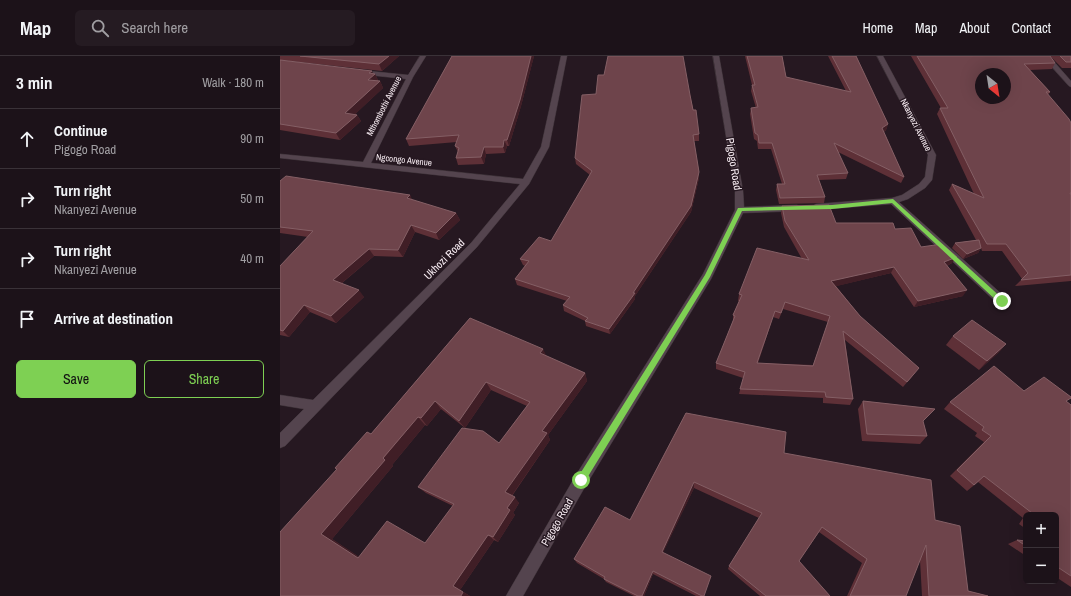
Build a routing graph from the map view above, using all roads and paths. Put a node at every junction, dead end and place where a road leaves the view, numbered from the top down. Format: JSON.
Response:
{"nodes":[{"id":1,"x":422,"y":56,"type":"edge"},
{"id":2,"x":564,"y":56,"type":"edge"},
{"id":3,"x":716,"y":56,"type":"edge"},
{"id":4,"x":880,"y":56,"type":"edge"},
{"id":5,"x":1045,"y":56,"type":"edge"},
{"id":6,"x":349,"y":71,"type":"edge"},
{"id":7,"x":410,"y":77,"type":"junction"},
{"id":8,"x":1071,"y":85,"type":"edge"},
{"id":9,"x":280,"y":156,"type":"edge"},
{"id":10,"x":365,"y":166,"type":"junction"},
{"id":11,"x":526,"y":182,"type":"junction"},
{"id":12,"x":893,"y":201,"type":"junction"},
{"id":13,"x":740,"y":210,"type":"junction"},
{"id":14,"x":1002,"y":301,"type":"dead end"},
{"id":15,"x":280,"y":400,"type":"edge"},
{"id":16,"x":316,"y":406,"type":"junction"},
{"id":17,"x":280,"y":442,"type":"edge"},
{"id":18,"x":514,"y":596,"type":"edge"}],
"edges":[{"from":1,"to":7,"type":"street","name":"Mthombothi Avenue"},
{"from":2,"to":11,"type":"street","name":"Ukhozi Road"},
{"from":3,"to":13,"type":"street","name":"Pigogo Road"},
{"from":4,"to":12,"type":"street","name":"Nkanyezi Avenue"},
{"from":5,"to":8,"type":"street"},
{"from":6,"to":7,"type":"street"},
{"from":7,"to":10,"type":"street","name":"Mthombothi Avenue"},
{"from":9,"to":10,"type":"street","name":"Ngcongo Avenue"},
{"from":10,"to":11,"type":"street","name":"Ngcongo Avenue"},
{"from":11,"to":16,"type":"street","name":"Ukhozi Road"},
{"from":12,"to":13,"type":"street","name":"Nkanyezi Avenue"},
{"from":12,"to":14,"type":"street"},
{"from":13,"to":18,"type":"street","name":"Pigogo Road"},
{"from":15,"to":16,"type":"street"},
{"from":16,"to":17,"type":"street","name":"Ukhozi Road"}]}
